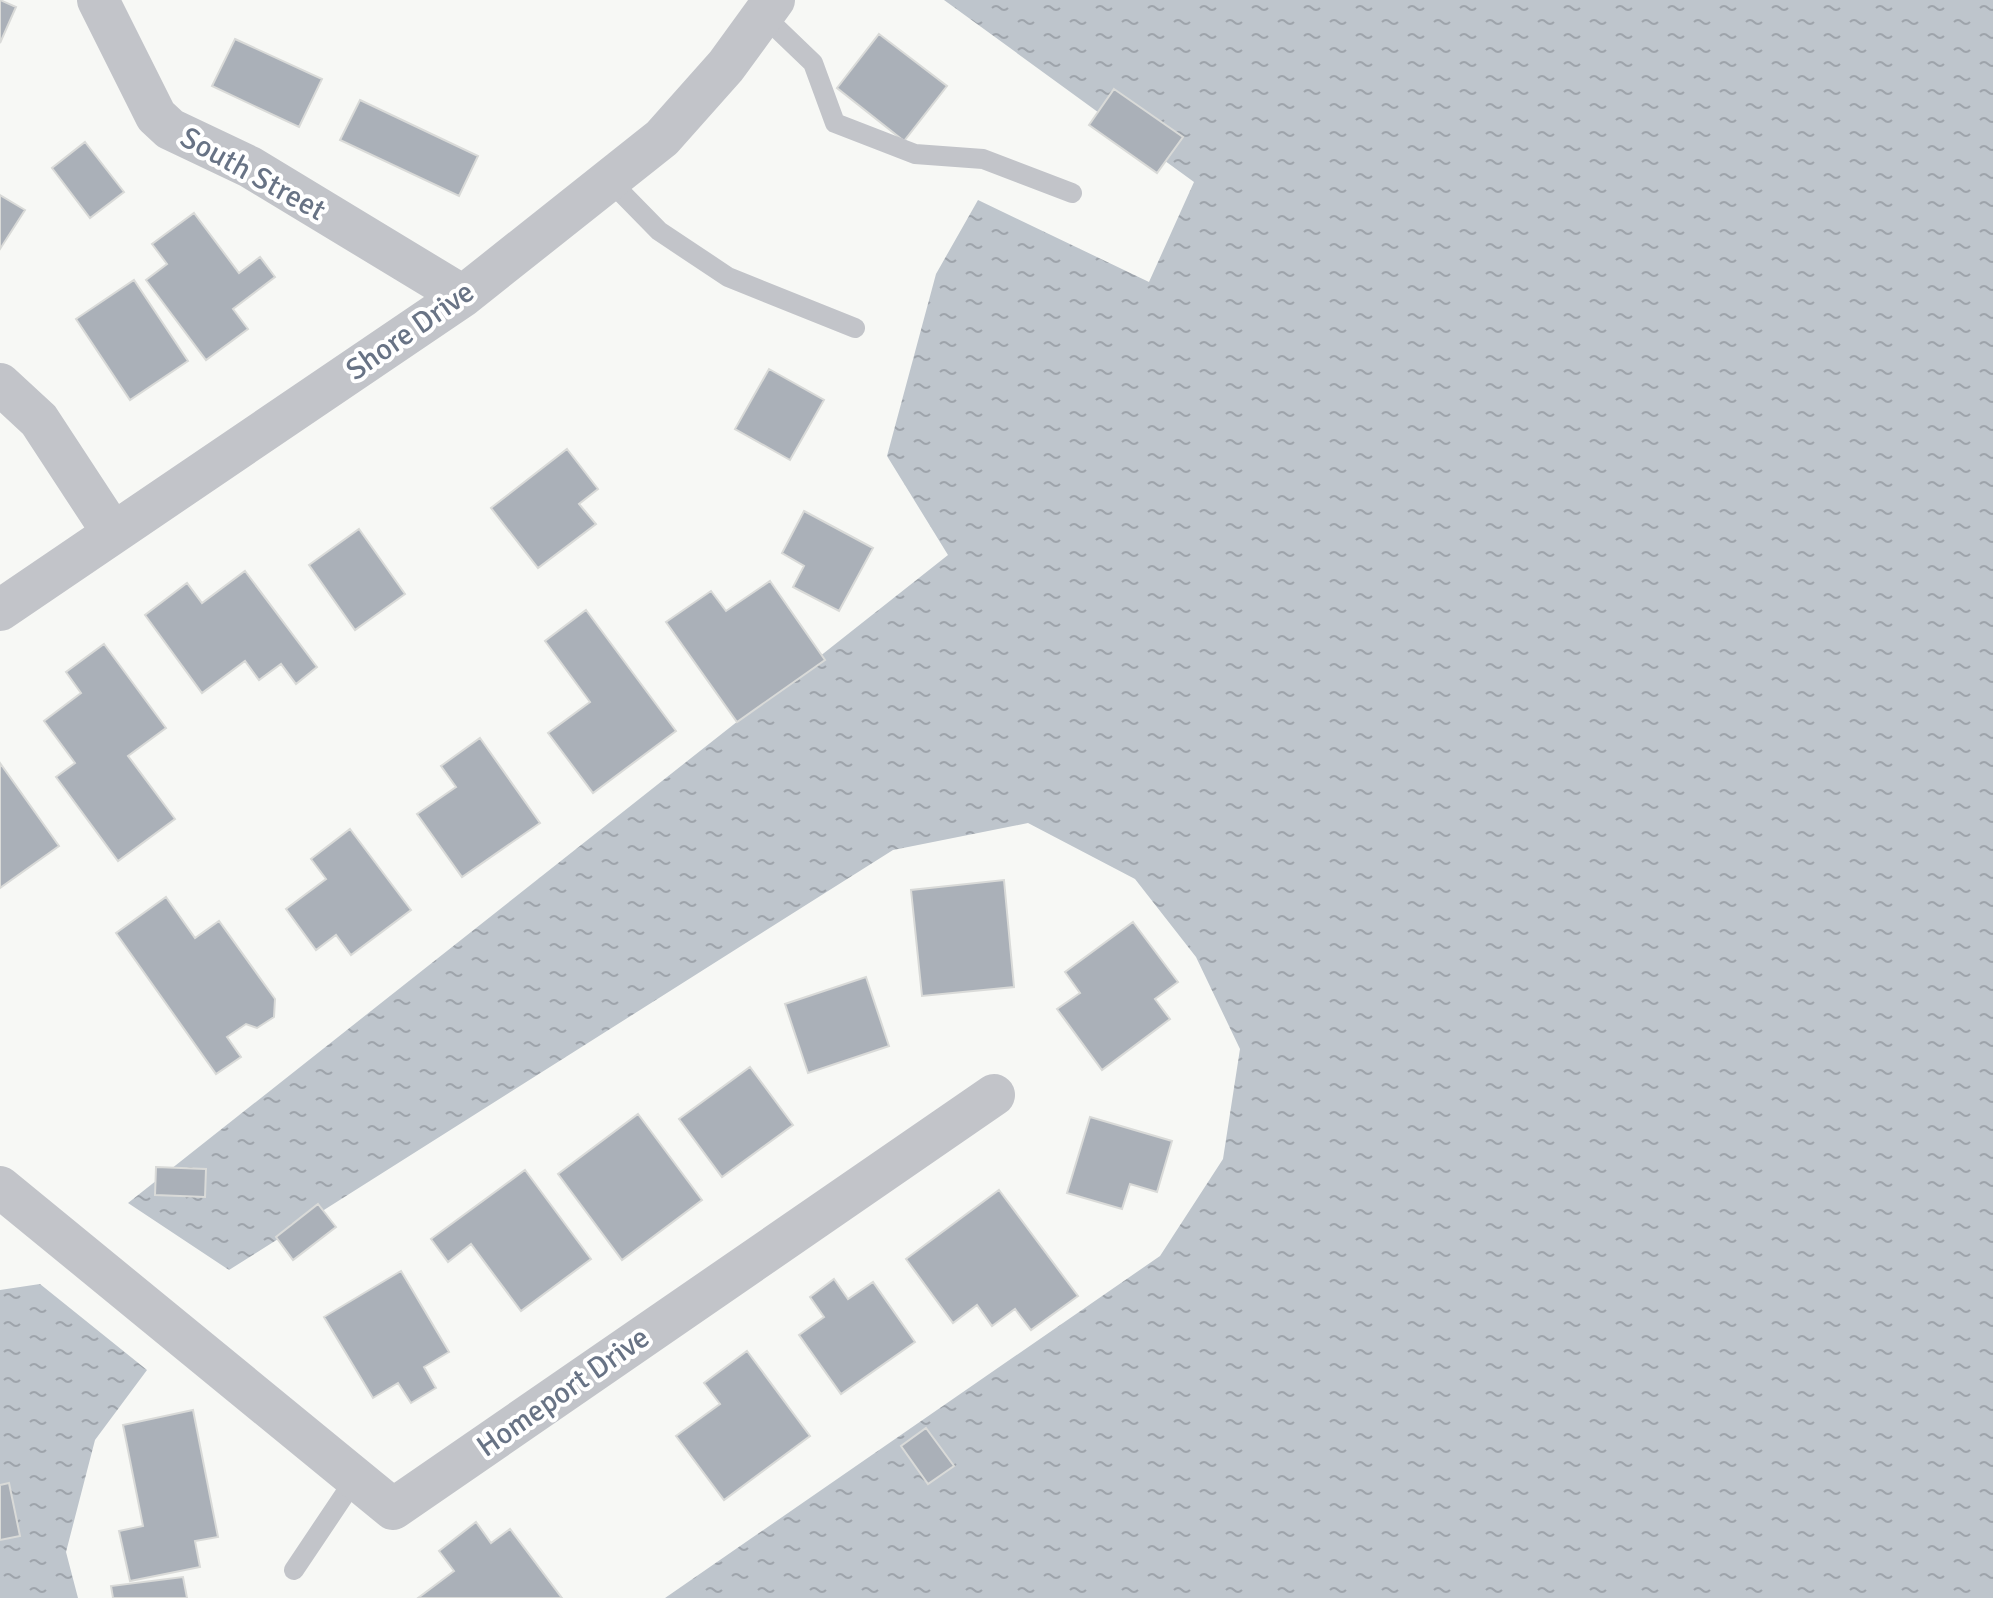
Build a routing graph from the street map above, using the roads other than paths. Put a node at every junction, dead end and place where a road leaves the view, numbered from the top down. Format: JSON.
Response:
{"nodes":[{"id":1,"x":98,"y":0,"type":"edge"},
{"id":2,"x":768,"y":7,"type":"edge"},
{"id":3,"x":609,"y":180,"type":"junction"},
{"id":4,"x":1072,"y":193,"type":"dead end"},
{"id":5,"x":463,"y":296,"type":"junction"},
{"id":6,"x":855,"y":328,"type":"dead end"},
{"id":7,"x":0,"y":384,"type":"edge"},
{"id":8,"x":113,"y":533,"type":"junction"},
{"id":9,"x":0,"y":610,"type":"edge"},
{"id":10,"x":994,"y":1095,"type":"dead end"},
{"id":11,"x":0,"y":1187,"type":"edge"},
{"id":12,"x":355,"y":1479,"type":"junction"},
{"id":13,"x":294,"y":1570,"type":"dead end"}],
"edges":[{"from":1,"to":5,"type":"street","name":"South Street"},
{"from":2,"to":3,"type":"street","name":"Shore Drive"},
{"from":2,"to":4,"type":"lane"},
{"from":3,"to":5,"type":"street","name":"Shore Drive"},
{"from":3,"to":6,"type":"lane"},
{"from":5,"to":8,"type":"street","name":"Shore Drive"},
{"from":7,"to":8,"type":"street"},
{"from":8,"to":9,"type":"street","name":"Shore Drive"},
{"from":10,"to":12,"type":"street","name":"Homeport Drive"},
{"from":11,"to":12,"type":"street","name":"Homeport Drive"},
{"from":12,"to":13,"type":"lane"}]}
